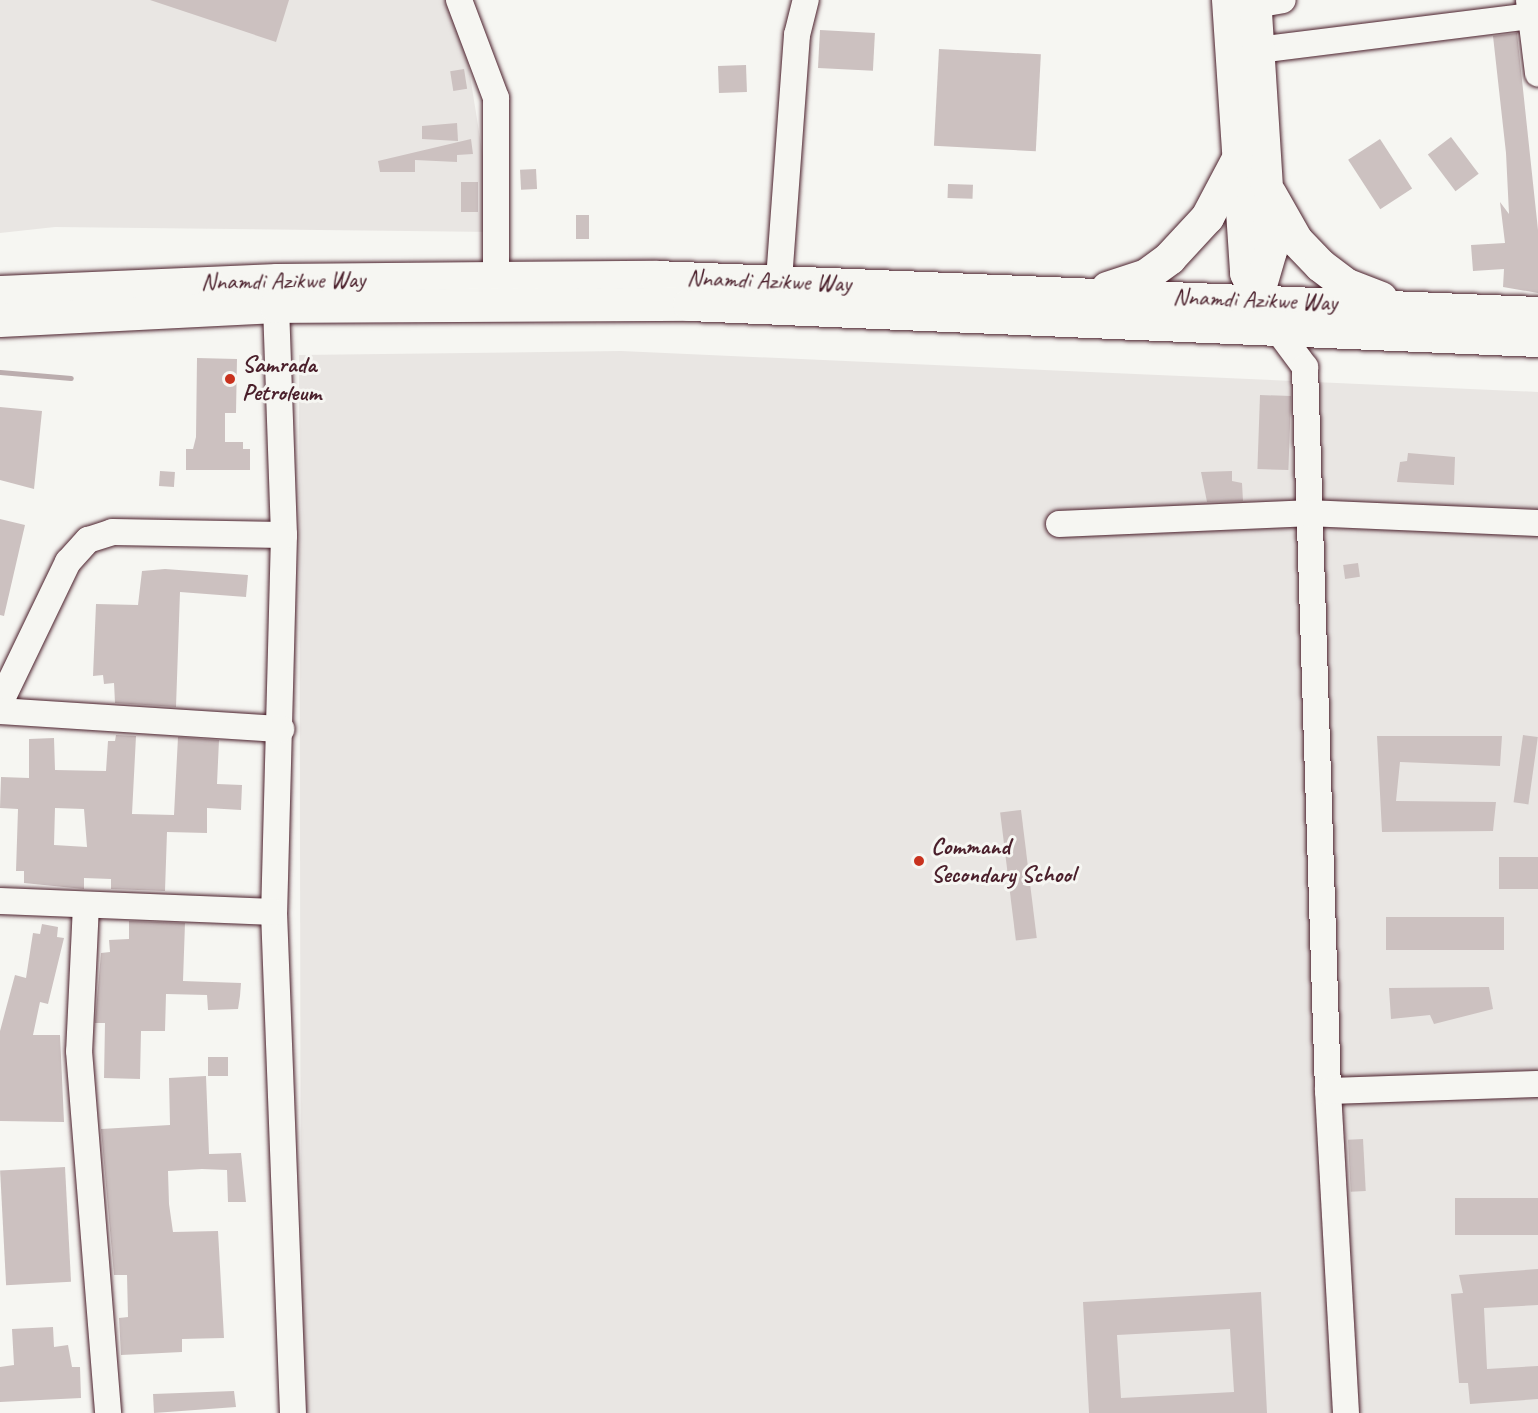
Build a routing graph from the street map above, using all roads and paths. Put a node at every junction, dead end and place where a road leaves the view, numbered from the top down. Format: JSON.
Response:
{"nodes":[{"id":1,"x":459,"y":0,"type":"edge"},
{"id":2,"x":806,"y":0,"type":"edge"},
{"id":3,"x":1255,"y":1,"type":"edge"},
{"id":4,"x":1532,"y":10,"type":"edge"},
{"id":5,"x":1258,"y":50,"type":"junction"},
{"id":6,"x":1538,"y":73,"type":"edge"},
{"id":7,"x":1237,"y":160,"type":"junction"},
{"id":8,"x":1270,"y":194,"type":"junction"},
{"id":9,"x":496,"y":278,"type":"junction"},
{"id":10,"x":779,"y":280,"type":"junction"},
{"id":11,"x":0,"y":292,"type":"edge"},
{"id":12,"x":1067,"y":292,"type":"junction"},
{"id":13,"x":1257,"y":299,"type":"junction"},
{"id":14,"x":276,"y":306,"type":"junction"},
{"id":15,"x":1426,"y":308,"type":"junction"},
{"id":16,"x":1538,"y":313,"type":"edge"},
{"id":17,"x":0,"y":320,"type":"edge"},
{"id":18,"x":1202,"y":325,"type":"junction"},
{"id":19,"x":1276,"y":328,"type":"junction"},
{"id":20,"x":1344,"y":331,"type":"junction"},
{"id":21,"x":1538,"y":340,"type":"edge"},
{"id":22,"x":1307,"y":513,"type":"junction"},
{"id":23,"x":1538,"y":523,"type":"edge"},
{"id":24,"x":1059,"y":524,"type":"dead end"},
{"id":25,"x":284,"y":535,"type":"junction"},
{"id":26,"x":0,"y":703,"type":"edge"},
{"id":27,"x":0,"y":711,"type":"edge"},
{"id":28,"x":281,"y":729,"type":"junction"},
{"id":29,"x":0,"y":901,"type":"edge"},
{"id":30,"x":86,"y":905,"type":"junction"},
{"id":31,"x":274,"y":912,"type":"junction"},
{"id":32,"x":1538,"y":1084,"type":"edge"},
{"id":33,"x":1328,"y":1091,"type":"junction"},
{"id":34,"x":108,"y":1413,"type":"edge"},
{"id":35,"x":293,"y":1413,"type":"edge"},
{"id":36,"x":1346,"y":1413,"type":"edge"}],
"edges":[{"from":1,"to":9,"type":"street"},
{"from":2,"to":10,"type":"street"},
{"from":3,"to":5,"type":"main road"},
{"from":3,"to":7,"type":"main road"},
{"from":4,"to":5,"type":"street"},
{"from":4,"to":6,"type":"street"},
{"from":5,"to":8,"type":"main road"},
{"from":7,"to":12,"type":"highway"},
{"from":7,"to":13,"type":"main road"},
{"from":8,"to":13,"type":"main road"},
{"from":8,"to":15,"type":"highway"},
{"from":9,"to":10,"type":"highway","name":"Nnamdi Azikwe Way"},
{"from":9,"to":11,"type":"highway","name":"Nnamdi Azikwe Way"},
{"from":10,"to":12,"type":"highway","name":"Nnamdi Azikwe Way"},
{"from":12,"to":13,"type":"highway","name":"Nnamdi Azikwe Way"},
{"from":13,"to":15,"type":"highway","name":"Nnamdi Azikwe Way"},
{"from":13,"to":18,"type":"main road"},
{"from":13,"to":20,"type":"main road"},
{"from":14,"to":17,"type":"highway","name":"Nnamdi Azikwe Way"},
{"from":14,"to":18,"type":"highway","name":"Nnamdi Azikwe Way"},
{"from":14,"to":25,"type":"street"},
{"from":15,"to":16,"type":"highway","name":"Nnamdi Azikwe Way"},
{"from":18,"to":19,"type":"highway","name":"Nnamdi Azikwe Way"},
{"from":19,"to":20,"type":"highway","name":"Nnamdi Azikwe Way"},
{"from":19,"to":22,"type":"street"},
{"from":20,"to":21,"type":"highway","name":"Nnamdi Azikwe Way"},
{"from":22,"to":23,"type":"street"},
{"from":22,"to":24,"type":"street"},
{"from":22,"to":33,"type":"street"},
{"from":25,"to":26,"type":"street"},
{"from":25,"to":28,"type":"street"},
{"from":27,"to":28,"type":"street"},
{"from":28,"to":31,"type":"street"},
{"from":29,"to":30,"type":"street"},
{"from":30,"to":31,"type":"street"},
{"from":30,"to":34,"type":"street"},
{"from":31,"to":35,"type":"street"},
{"from":32,"to":33,"type":"street"},
{"from":33,"to":36,"type":"street"}]}
